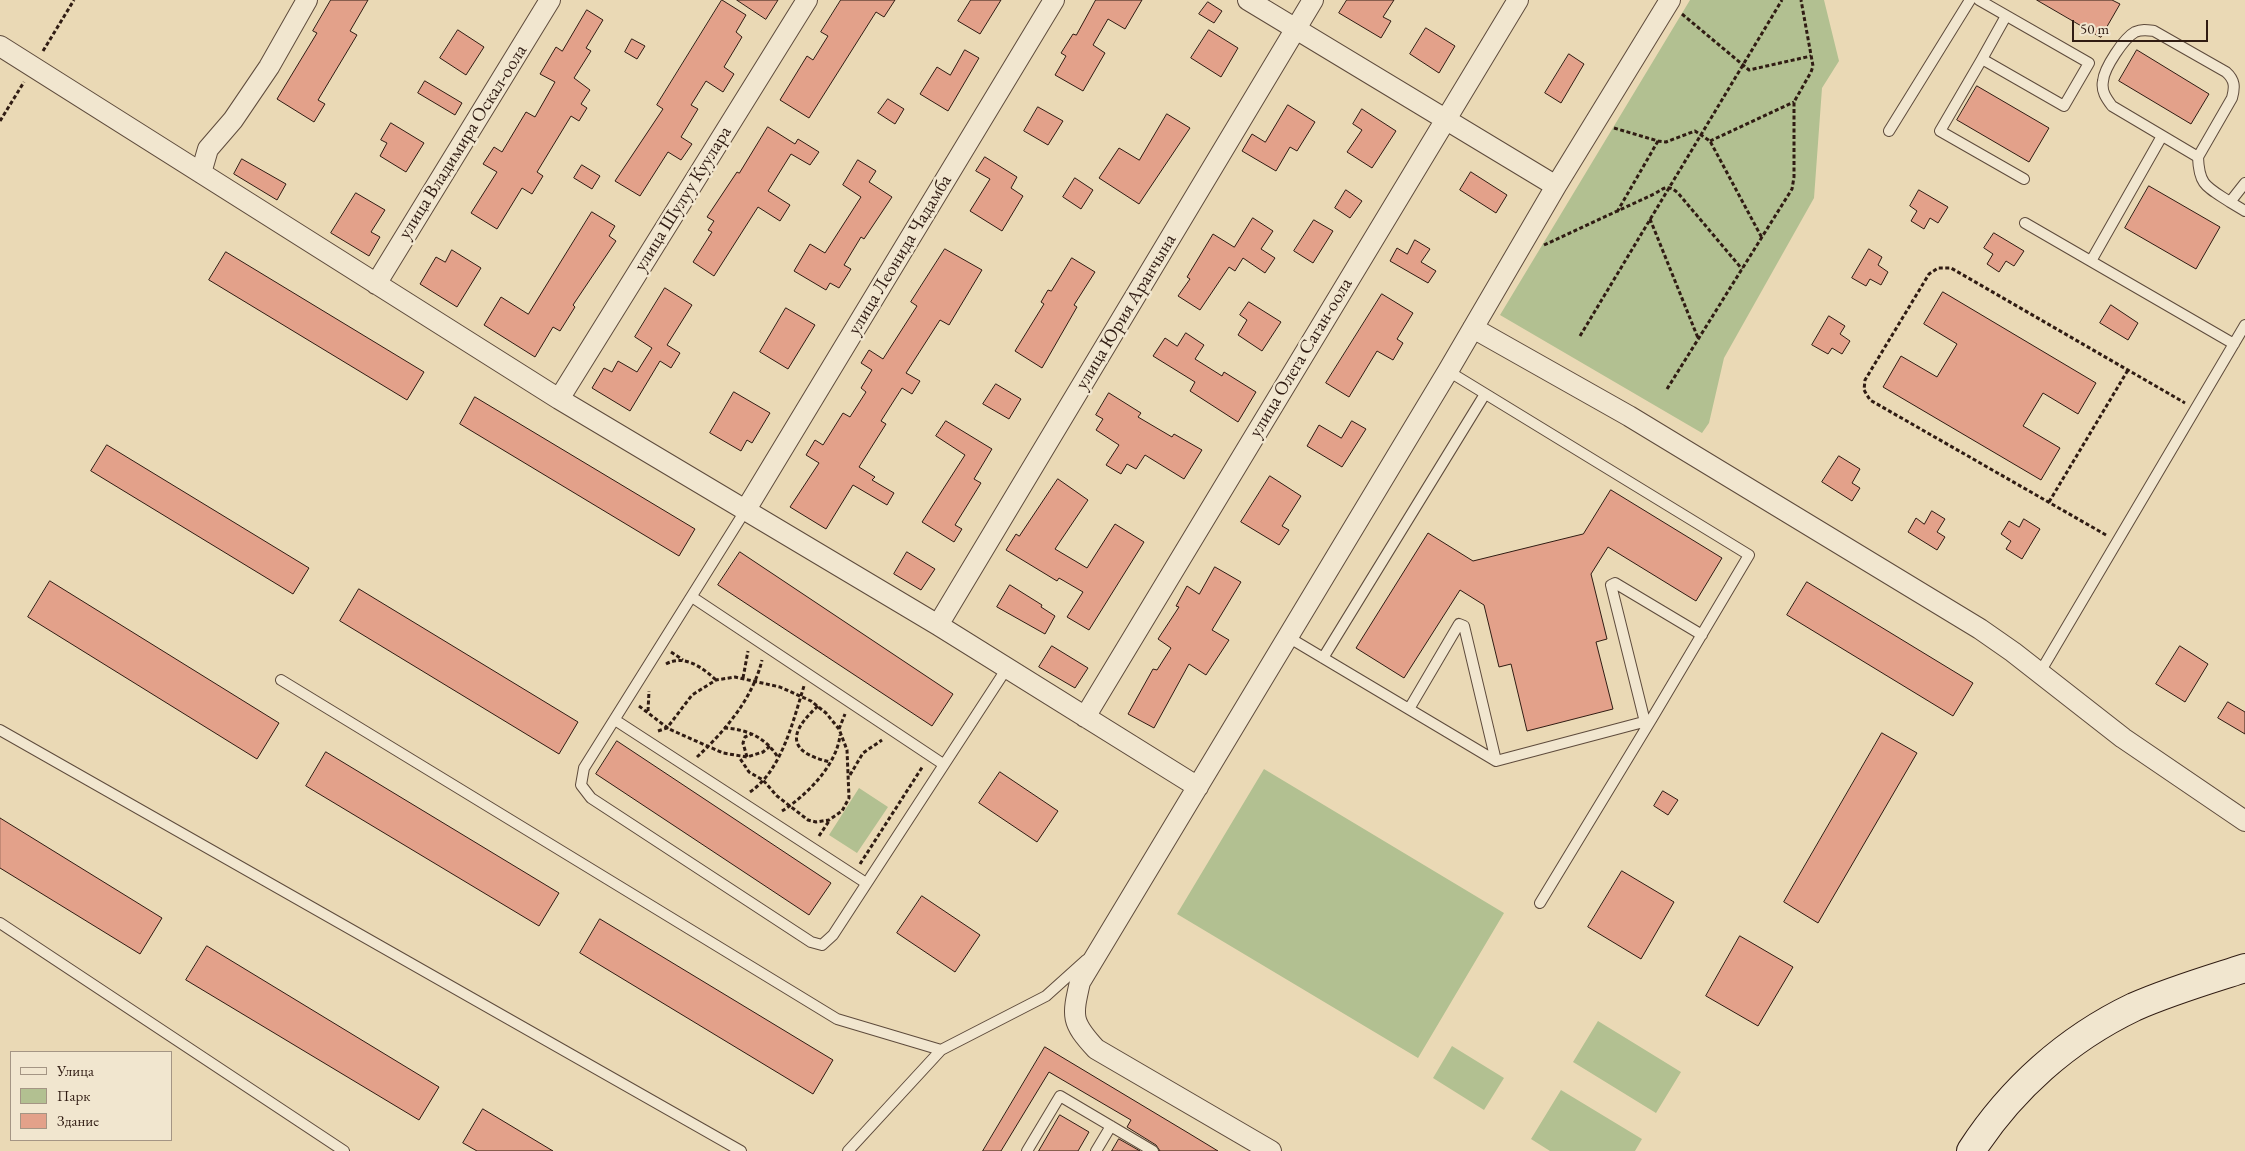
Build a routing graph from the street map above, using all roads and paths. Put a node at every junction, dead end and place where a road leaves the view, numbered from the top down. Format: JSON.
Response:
{"nodes":[{"id":1,"x":307,"y":0,"type":"edge"},
{"id":2,"x":550,"y":0,"type":"edge"},
{"id":3,"x":807,"y":0,"type":"edge"},
{"id":4,"x":1054,"y":0,"type":"edge"},
{"id":5,"x":1248,"y":0,"type":"edge"},
{"id":6,"x":1313,"y":0,"type":"edge"},
{"id":7,"x":1518,"y":0,"type":"edge"},
{"id":8,"x":1782,"y":0,"type":"edge"},
{"id":9,"x":1801,"y":0,"type":"edge"},
{"id":10,"x":1970,"y":0,"type":"edge"},
{"id":11,"x":1979,"y":0,"type":"edge"},
{"id":12,"x":1675,"y":6,"type":"edge"},
{"id":13,"x":2006,"y":16,"type":"junction"},
{"id":14,"x":1295,"y":29,"type":"junction"},
{"id":15,"x":0,"y":46,"type":"edge"},
{"id":16,"x":1811,"y":56,"type":"junction"},
{"id":17,"x":1982,"y":59,"type":"junction"},
{"id":18,"x":1742,"y":67,"type":"junction"},
{"id":19,"x":1794,"y":102,"type":"junction"},
{"id":20,"x":1444,"y":119,"type":"junction"},
{"id":21,"x":1611,"y":127,"type":"dead end"},
{"id":22,"x":1889,"y":131,"type":"dead end"},
{"id":23,"x":1701,"y":135,"type":"junction"},
{"id":24,"x":2162,"y":136,"type":"junction"},
{"id":25,"x":1710,"y":141,"type":"junction"},
{"id":26,"x":1658,"y":142,"type":"junction"},
{"id":27,"x":2198,"y":157,"type":"junction"},
{"id":28,"x":201,"y":173,"type":"junction"},
{"id":29,"x":2024,"y":179,"type":"dead end"},
{"id":30,"x":2245,"y":182,"type":"edge"},
{"id":31,"x":1556,"y":186,"type":"junction"},
{"id":32,"x":1670,"y":186,"type":"junction"},
{"id":33,"x":2230,"y":202,"type":"junction"},
{"id":34,"x":2245,"y":211,"type":"edge"},
{"id":35,"x":1617,"y":212,"type":"junction"},
{"id":36,"x":1650,"y":219,"type":"junction"},
{"id":37,"x":2024,"y":223,"type":"dead end"},
{"id":38,"x":1762,"y":238,"type":"junction"},
{"id":39,"x":1539,"y":248,"type":"dead end"},
{"id":40,"x":2091,"y":261,"type":"junction"},
{"id":41,"x":1742,"y":269,"type":"junction"},
{"id":42,"x":376,"y":284,"type":"junction"},
{"id":43,"x":2245,"y":325,"type":"edge"},
{"id":44,"x":1473,"y":328,"type":"junction"},
{"id":45,"x":1580,"y":336,"type":"dead end"},
{"id":46,"x":1699,"y":338,"type":"junction"},
{"id":47,"x":2234,"y":344,"type":"junction"},
{"id":48,"x":2128,"y":370,"type":"junction"},
{"id":49,"x":1448,"y":371,"type":"junction"},
{"id":50,"x":1667,"y":389,"type":"dead end"},
{"id":51,"x":1485,"y":394,"type":"junction"},
{"id":52,"x":2168,"y":394,"type":"dead end"},
{"id":53,"x":559,"y":398,"type":"junction"},
{"id":54,"x":2049,"y":502,"type":"junction"},
{"id":55,"x":746,"y":511,"type":"junction"},
{"id":56,"x":2117,"y":542,"type":"junction"},
{"id":57,"x":692,"y":597,"type":"junction"},
{"id":58,"x":938,"y":625,"type":"junction"},
{"id":59,"x":746,"y":633,"type":"junction"},
{"id":60,"x":1702,"y":635,"type":"junction"},
{"id":61,"x":1288,"y":637,"type":"junction"},
{"id":62,"x":763,"y":644,"type":"junction"},
{"id":63,"x":1323,"y":658,"type":"junction"},
{"id":64,"x":663,"y":668,"type":"dead end"},
{"id":65,"x":1008,"y":668,"type":"junction"},
{"id":66,"x":807,"y":673,"type":"junction"},
{"id":67,"x":2039,"y":674,"type":"junction"},
{"id":68,"x":743,"y":678,"type":"junction"},
{"id":69,"x":281,"y":680,"type":"dead end"},
{"id":70,"x":716,"y":680,"type":"junction"},
{"id":71,"x":754,"y":682,"type":"junction"},
{"id":72,"x":650,"y":688,"type":"dead end"},
{"id":73,"x":800,"y":696,"type":"junction"},
{"id":74,"x":850,"y":702,"type":"junction"},
{"id":75,"x":624,"y":704,"type":"junction"},
{"id":76,"x":818,"y":706,"type":"junction"},
{"id":77,"x":1409,"y":709,"type":"junction"},
{"id":78,"x":648,"y":711,"type":"junction"},
{"id":79,"x":1084,"y":718,"type":"junction"},
{"id":80,"x":615,"y":720,"type":"junction"},
{"id":81,"x":1648,"y":721,"type":"junction"},
{"id":82,"x":667,"y":728,"type":"junction"},
{"id":83,"x":724,"y":728,"type":"junction"},
{"id":84,"x":839,"y":729,"type":"junction"},
{"id":85,"x":0,"y":730,"type":"edge"},
{"id":86,"x":752,"y":734,"type":"junction"},
{"id":87,"x":900,"y":735,"type":"junction"},
{"id":88,"x":640,"y":736,"type":"junction"},
{"id":89,"x":770,"y":746,"type":"junction"},
{"id":90,"x":707,"y":747,"type":"junction"},
{"id":91,"x":930,"y":755,"type":"junction"},
{"id":92,"x":739,"y":756,"type":"junction"},
{"id":93,"x":778,"y":756,"type":"junction"},
{"id":94,"x":748,"y":757,"type":"junction"},
{"id":95,"x":1496,"y":761,"type":"junction"},
{"id":96,"x":830,"y":762,"type":"junction"},
{"id":97,"x":943,"y":764,"type":"junction"},
{"id":98,"x":686,"y":766,"type":"junction"},
{"id":99,"x":850,"y":776,"type":"junction"},
{"id":100,"x":764,"y":780,"type":"junction"},
{"id":101,"x":1198,"y":787,"type":"junction"},
{"id":102,"x":737,"y":799,"type":"junction"},
{"id":103,"x":790,"y":806,"type":"junction"},
{"id":104,"x":829,"y":820,"type":"junction"},
{"id":105,"x":2245,"y":821,"type":"edge"},
{"id":106,"x":811,"y":847,"type":"junction"},
{"id":107,"x":853,"y":874,"type":"junction"},
{"id":108,"x":866,"y":883,"type":"junction"},
{"id":109,"x":1540,"y":903,"type":"dead end"},
{"id":110,"x":0,"y":923,"type":"edge"},
{"id":111,"x":1100,"y":948,"type":"junction"},
{"id":112,"x":2245,"y":968,"type":"edge"},
{"id":113,"x":941,"y":1050,"type":"junction"},
{"id":114,"x":1111,"y":1126,"type":"junction"},
{"id":115,"x":344,"y":1151,"type":"edge"},
{"id":116,"x":741,"y":1151,"type":"edge"},
{"id":117,"x":848,"y":1151,"type":"edge"},
{"id":118,"x":1027,"y":1151,"type":"edge"},
{"id":119,"x":1096,"y":1151,"type":"edge"},
{"id":120,"x":1153,"y":1151,"type":"edge"},
{"id":121,"x":1271,"y":1151,"type":"edge"},
{"id":122,"x":1971,"y":1151,"type":"edge"}],
"edges":[{"from":1,"to":28,"type":"street"},
{"from":2,"to":42,"type":"street","name":"улица Владимира Оскал-оола"},
{"from":3,"to":53,"type":"street","name":"улица Шулуу Куулара"},
{"from":4,"to":55,"type":"street","name":"улица Леонида Чадамба"},
{"from":5,"to":14,"type":"street"},
{"from":6,"to":14,"type":"street","name":"улица Юрия Аранчына"},
{"from":7,"to":20,"type":"street","name":"улица Олега Саган-оола"},
{"from":8,"to":18,"type":"path"},
{"from":9,"to":16,"type":"path"},
{"from":10,"to":22,"type":"lane"},
{"from":11,"to":13,"type":"lane"},
{"from":12,"to":18,"type":"path"},
{"from":12,"to":31,"type":"street"},
{"from":13,"to":17,"type":"lane"},
{"from":13,"to":17,"type":"lane"},
{"from":14,"to":20,"type":"street"},
{"from":14,"to":58,"type":"street","name":"улица Юрия Аранчына"},
{"from":15,"to":28,"type":"street"},
{"from":16,"to":18,"type":"path"},
{"from":16,"to":19,"type":"path"},
{"from":17,"to":29,"type":"lane"},
{"from":18,"to":23,"type":"path"},
{"from":19,"to":25,"type":"path"},
{"from":19,"to":38,"type":"path"},
{"from":20,"to":31,"type":"street"},
{"from":20,"to":79,"type":"street","name":"улица Олега Саган-оола"},
{"from":21,"to":26,"type":"path"},
{"from":23,"to":25,"type":"path"},
{"from":23,"to":26,"type":"path"},
{"from":23,"to":32,"type":"path"},
{"from":24,"to":27,"type":"lane"},
{"from":24,"to":27,"type":"lane"},
{"from":24,"to":40,"type":"lane"},
{"from":25,"to":38,"type":"path"},
{"from":26,"to":35,"type":"path"},
{"from":27,"to":33,"type":"lane"},
{"from":28,"to":42,"type":"street"},
{"from":30,"to":33,"type":"lane"},
{"from":31,"to":44,"type":"street"},
{"from":32,"to":35,"type":"path"},
{"from":32,"to":36,"type":"path"},
{"from":32,"to":41,"type":"path"},
{"from":33,"to":34,"type":"lane"},
{"from":35,"to":39,"type":"path"},
{"from":36,"to":45,"type":"path"},
{"from":36,"to":46,"type":"path"},
{"from":37,"to":40,"type":"lane"},
{"from":38,"to":41,"type":"path"},
{"from":40,"to":47,"type":"lane"},
{"from":41,"to":46,"type":"path"},
{"from":42,"to":53,"type":"street"},
{"from":43,"to":47,"type":"lane"},
{"from":44,"to":49,"type":"street"},
{"from":44,"to":67,"type":"street"},
{"from":46,"to":50,"type":"path"},
{"from":47,"to":56,"type":"lane"},
{"from":48,"to":52,"type":"path"},
{"from":48,"to":54,"type":"path"},
{"from":48,"to":54,"type":"path"},
{"from":49,"to":51,"type":"lane"},
{"from":49,"to":61,"type":"street"},
{"from":51,"to":60,"type":"lane"},
{"from":51,"to":63,"type":"lane"},
{"from":53,"to":55,"type":"street"},
{"from":54,"to":56,"type":"path"},
{"from":55,"to":57,"type":"lane"},
{"from":55,"to":58,"type":"street"},
{"from":56,"to":67,"type":"lane"},
{"from":57,"to":59,"type":"lane"},
{"from":57,"to":75,"type":"lane"},
{"from":58,"to":65,"type":"street"},
{"from":59,"to":62,"type":"lane"},
{"from":59,"to":68,"type":"path"},
{"from":60,"to":81,"type":"lane"},
{"from":60,"to":81,"type":"lane"},
{"from":61,"to":63,"type":"lane"},
{"from":61,"to":101,"type":"street"},
{"from":62,"to":66,"type":"lane"},
{"from":62,"to":71,"type":"path"},
{"from":63,"to":77,"type":"lane"},
{"from":64,"to":70,"type":"path"},
{"from":65,"to":79,"type":"street"},
{"from":65,"to":97,"type":"lane"},
{"from":66,"to":73,"type":"path"},
{"from":66,"to":74,"type":"lane"},
{"from":67,"to":105,"type":"street"},
{"from":68,"to":70,"type":"path"},
{"from":68,"to":71,"type":"path"},
{"from":69,"to":113,"type":"lane"},
{"from":70,"to":82,"type":"path"},
{"from":71,"to":73,"type":"path"},
{"from":71,"to":83,"type":"path"},
{"from":72,"to":78,"type":"path"},
{"from":73,"to":76,"type":"path"},
{"from":73,"to":93,"type":"path"},
{"from":74,"to":84,"type":"path"},
{"from":74,"to":87,"type":"lane"},
{"from":75,"to":78,"type":"path"},
{"from":75,"to":80,"type":"lane"},
{"from":76,"to":84,"type":"path"},
{"from":76,"to":96,"type":"path"},
{"from":77,"to":95,"type":"lane"},
{"from":77,"to":95,"type":"lane"},
{"from":78,"to":82,"type":"path"},
{"from":79,"to":101,"type":"street"},
{"from":80,"to":88,"type":"lane"},
{"from":80,"to":108,"type":"lane"},
{"from":81,"to":95,"type":"lane"},
{"from":81,"to":109,"type":"lane"},
{"from":82,"to":88,"type":"path"},
{"from":82,"to":90,"type":"path"},
{"from":83,"to":86,"type":"path"},
{"from":83,"to":90,"type":"path"},
{"from":84,"to":96,"type":"path"},
{"from":84,"to":99,"type":"path"},
{"from":85,"to":116,"type":"lane"},
{"from":86,"to":89,"type":"path"},
{"from":86,"to":94,"type":"path"},
{"from":87,"to":91,"type":"lane"},
{"from":87,"to":99,"type":"path"},
{"from":88,"to":98,"type":"lane"},
{"from":89,"to":93,"type":"path"},
{"from":89,"to":94,"type":"path"},
{"from":90,"to":92,"type":"path"},
{"from":90,"to":98,"type":"path"},
{"from":91,"to":97,"type":"lane"},
{"from":91,"to":107,"type":"path"},
{"from":92,"to":94,"type":"path"},
{"from":92,"to":100,"type":"path"},
{"from":93,"to":100,"type":"path"},
{"from":96,"to":103,"type":"path"},
{"from":97,"to":108,"type":"lane"},
{"from":98,"to":102,"type":"lane"},
{"from":99,"to":104,"type":"path"},
{"from":100,"to":102,"type":"path"},
{"from":100,"to":103,"type":"path"},
{"from":101,"to":111,"type":"street"},
{"from":102,"to":106,"type":"lane"},
{"from":103,"to":104,"type":"path"},
{"from":104,"to":106,"type":"path"},
{"from":106,"to":107,"type":"lane"},
{"from":107,"to":108,"type":"lane"},
{"from":110,"to":115,"type":"lane"},
{"from":111,"to":113,"type":"lane"},
{"from":111,"to":121,"type":"street"},
{"from":112,"to":122,"type":"street"},
{"from":113,"to":117,"type":"lane"},
{"from":114,"to":118,"type":"lane"},
{"from":114,"to":119,"type":"lane"},
{"from":114,"to":120,"type":"lane"}]}
